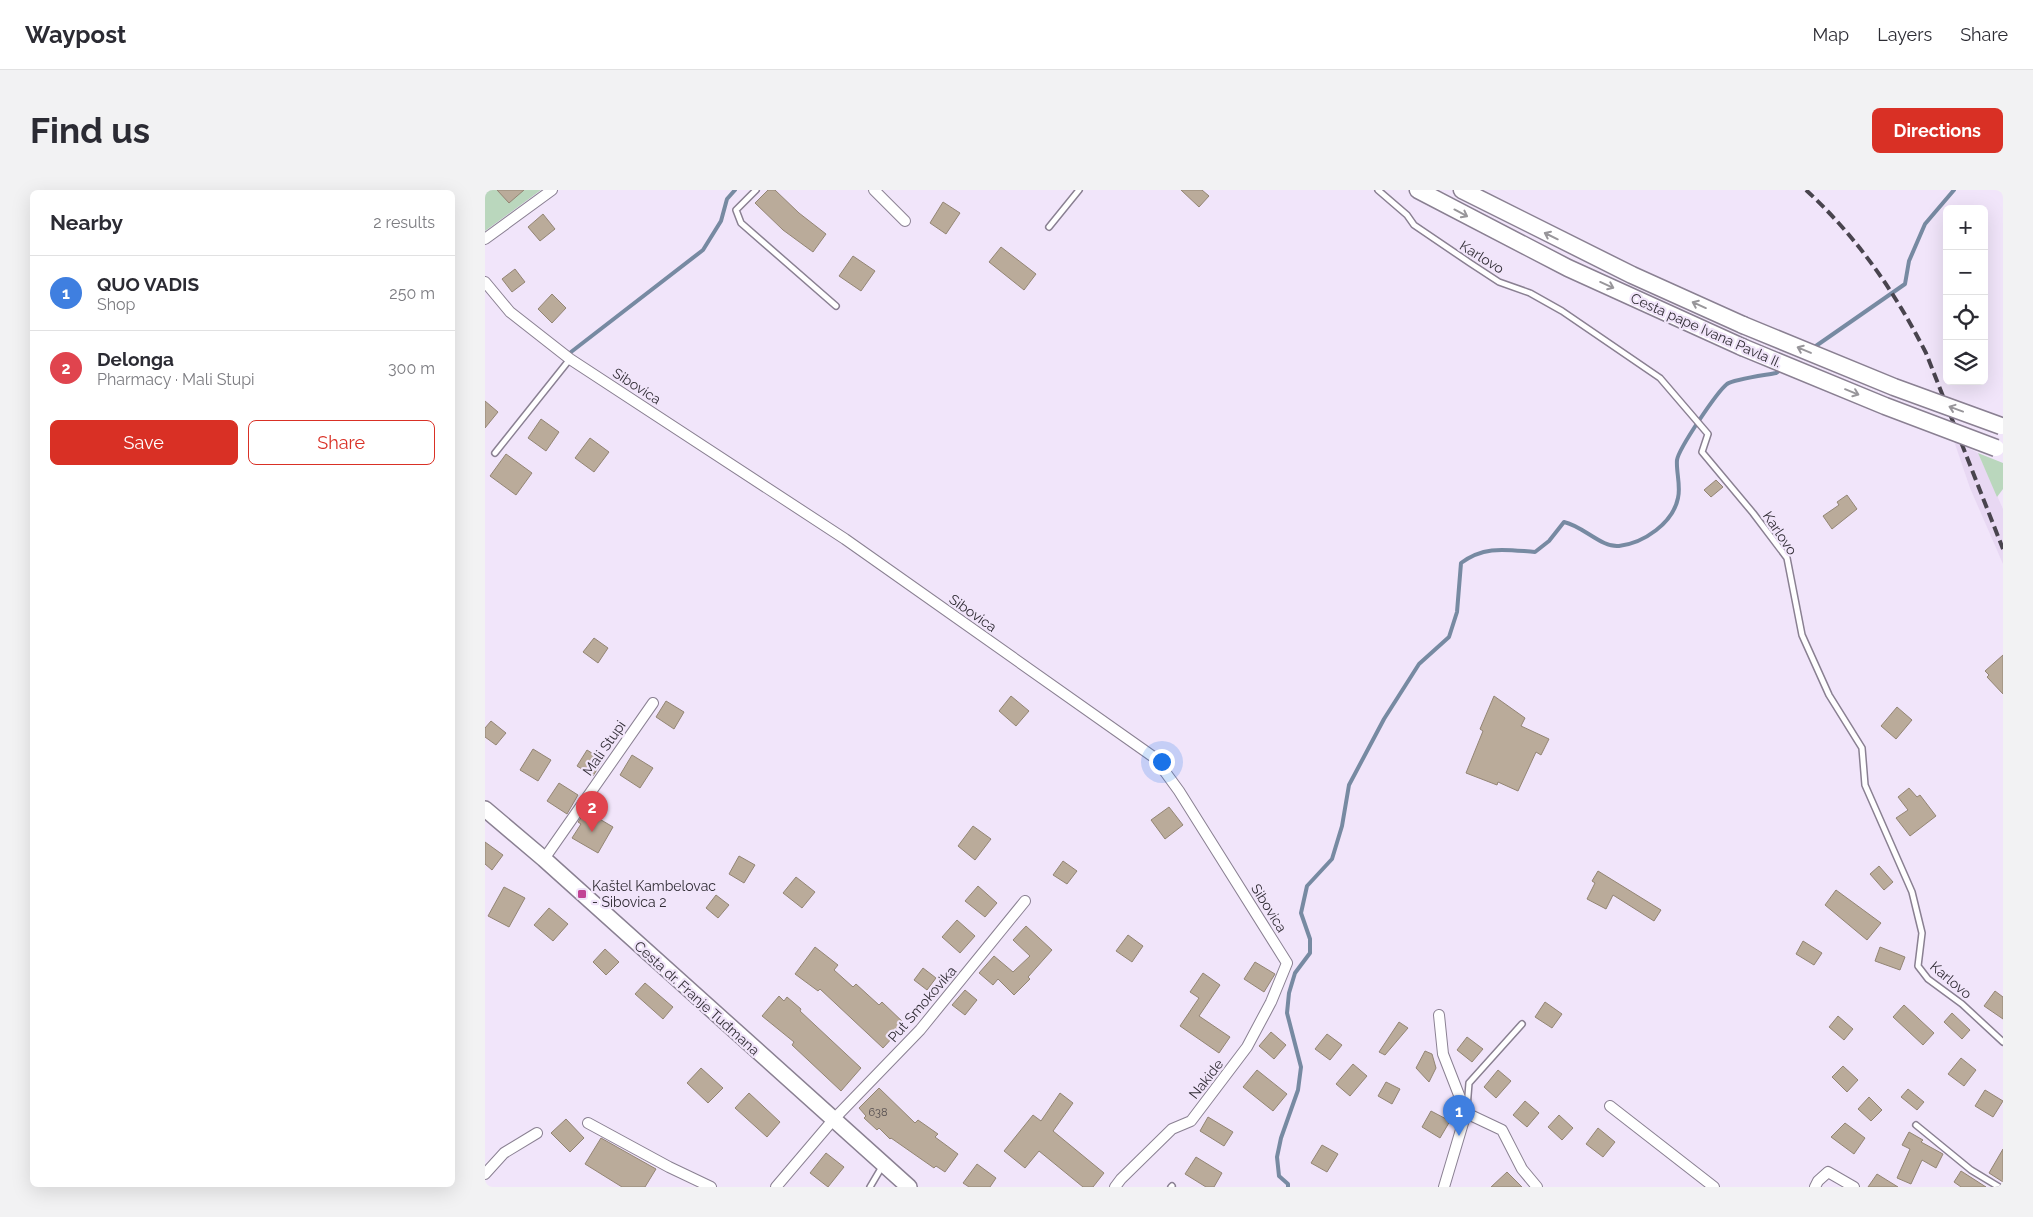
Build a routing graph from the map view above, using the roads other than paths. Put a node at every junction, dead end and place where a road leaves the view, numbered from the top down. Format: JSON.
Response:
{"nodes":[{"id":1,"x":552,"y":190,"type":"edge"},
{"id":2,"x":756,"y":190,"type":"edge"},
{"id":3,"x":874,"y":190,"type":"edge"},
{"id":4,"x":1079,"y":190,"type":"edge"},
{"id":5,"x":1378,"y":190,"type":"edge"},
{"id":6,"x":1418,"y":190,"type":"edge"},
{"id":7,"x":1464,"y":191,"type":"edge"},
{"id":8,"x":905,"y":222,"type":"dead end"},
{"id":9,"x":1049,"y":227,"type":"dead end"},
{"id":10,"x":485,"y":239,"type":"edge"},
{"id":11,"x":485,"y":282,"type":"edge"},
{"id":12,"x":836,"y":306,"type":"dead end"},
{"id":13,"x":570,"y":359,"type":"junction"},
{"id":14,"x":2002,"y":426,"type":"edge"},
{"id":15,"x":2000,"y":449,"type":"edge"},
{"id":16,"x":495,"y":453,"type":"dead end"},
{"id":17,"x":653,"y":702,"type":"dead end"},
{"id":18,"x":485,"y":809,"type":"edge"},
{"id":19,"x":543,"y":859,"type":"junction"},
{"id":20,"x":1025,"y":901,"type":"dead end"},
{"id":21,"x":1287,"y":963,"type":"joint"},
{"id":22,"x":1439,"y":1015,"type":"dead end"},
{"id":23,"x":1522,"y":1024,"type":"dead end"},
{"id":24,"x":2003,"y":1042,"type":"edge"},
{"id":25,"x":1610,"y":1106,"type":"dead end"},
{"id":26,"x":1466,"y":1112,"type":"junction"},
{"id":27,"x":833,"y":1120,"type":"junction"},
{"id":28,"x":587,"y":1123,"type":"dead end"},
{"id":29,"x":1916,"y":1125,"type":"dead end"},
{"id":30,"x":537,"y":1133,"type":"dead end"},
{"id":31,"x":884,"y":1165,"type":"junction"},
{"id":32,"x":485,"y":1174,"type":"edge"},
{"id":33,"x":711,"y":1187,"type":"edge"},
{"id":34,"x":776,"y":1187,"type":"edge"},
{"id":35,"x":870,"y":1187,"type":"edge"},
{"id":36,"x":909,"y":1187,"type":"edge"},
{"id":37,"x":1115,"y":1187,"type":"edge"},
{"id":38,"x":1444,"y":1187,"type":"edge"},
{"id":39,"x":1537,"y":1187,"type":"edge"},
{"id":40,"x":1714,"y":1187,"type":"edge"},
{"id":41,"x":1815,"y":1187,"type":"edge"},
{"id":42,"x":1855,"y":1187,"type":"edge"},
{"id":43,"x":1999,"y":1187,"type":"edge"}],
"edges":[{"from":1,"to":10,"type":"street"},
{"from":2,"to":12,"type":"lane"},
{"from":3,"to":8,"type":"street"},
{"from":4,"to":9,"type":"lane"},
{"from":5,"to":24,"type":"lane","name":"Karlovo"},
{"from":6,"to":15,"type":"main road","name":"Cesta pape Ivana Pavla II.","one_way":true,"bridge":true},
{"from":14,"to":7,"type":"main road","name":"Cesta pape Ivana Pavla II.","one_way":true,"bridge":true},
{"from":11,"to":13,"type":"street","name":"Sibovica"},
{"from":13,"to":16,"type":"lane"},
{"from":13,"to":21,"type":"street","name":"Sibovica"},
{"from":17,"to":19,"type":"street","name":"Mali Stupi"},
{"from":18,"to":19,"type":"main road","name":"Cesta dr. Franje Tuđmana"},
{"from":19,"to":27,"type":"main road","name":"Cesta dr. Franje Tuđmana"},
{"from":20,"to":27,"type":"street","name":"Put Smokovika"},
{"from":21,"to":37,"type":"street","name":"Nakide"},
{"from":22,"to":26,"type":"street"},
{"from":23,"to":26,"type":"lane"},
{"from":25,"to":40,"type":"street"},
{"from":26,"to":38,"type":"street"},
{"from":26,"to":39,"type":"street"},
{"from":27,"to":31,"type":"main road","name":"Cesta dr. Franje Tuđmana"},
{"from":27,"to":34,"type":"street","name":"Put Smokovika"},
{"from":28,"to":33,"type":"street"},
{"from":29,"to":43,"type":"lane"},
{"from":30,"to":32,"type":"street"},
{"from":31,"to":35,"type":"lane"},
{"from":31,"to":36,"type":"main road","name":"Cesta dr. Franje Tuđmana"},
{"from":41,"to":42,"type":"street"}]}
